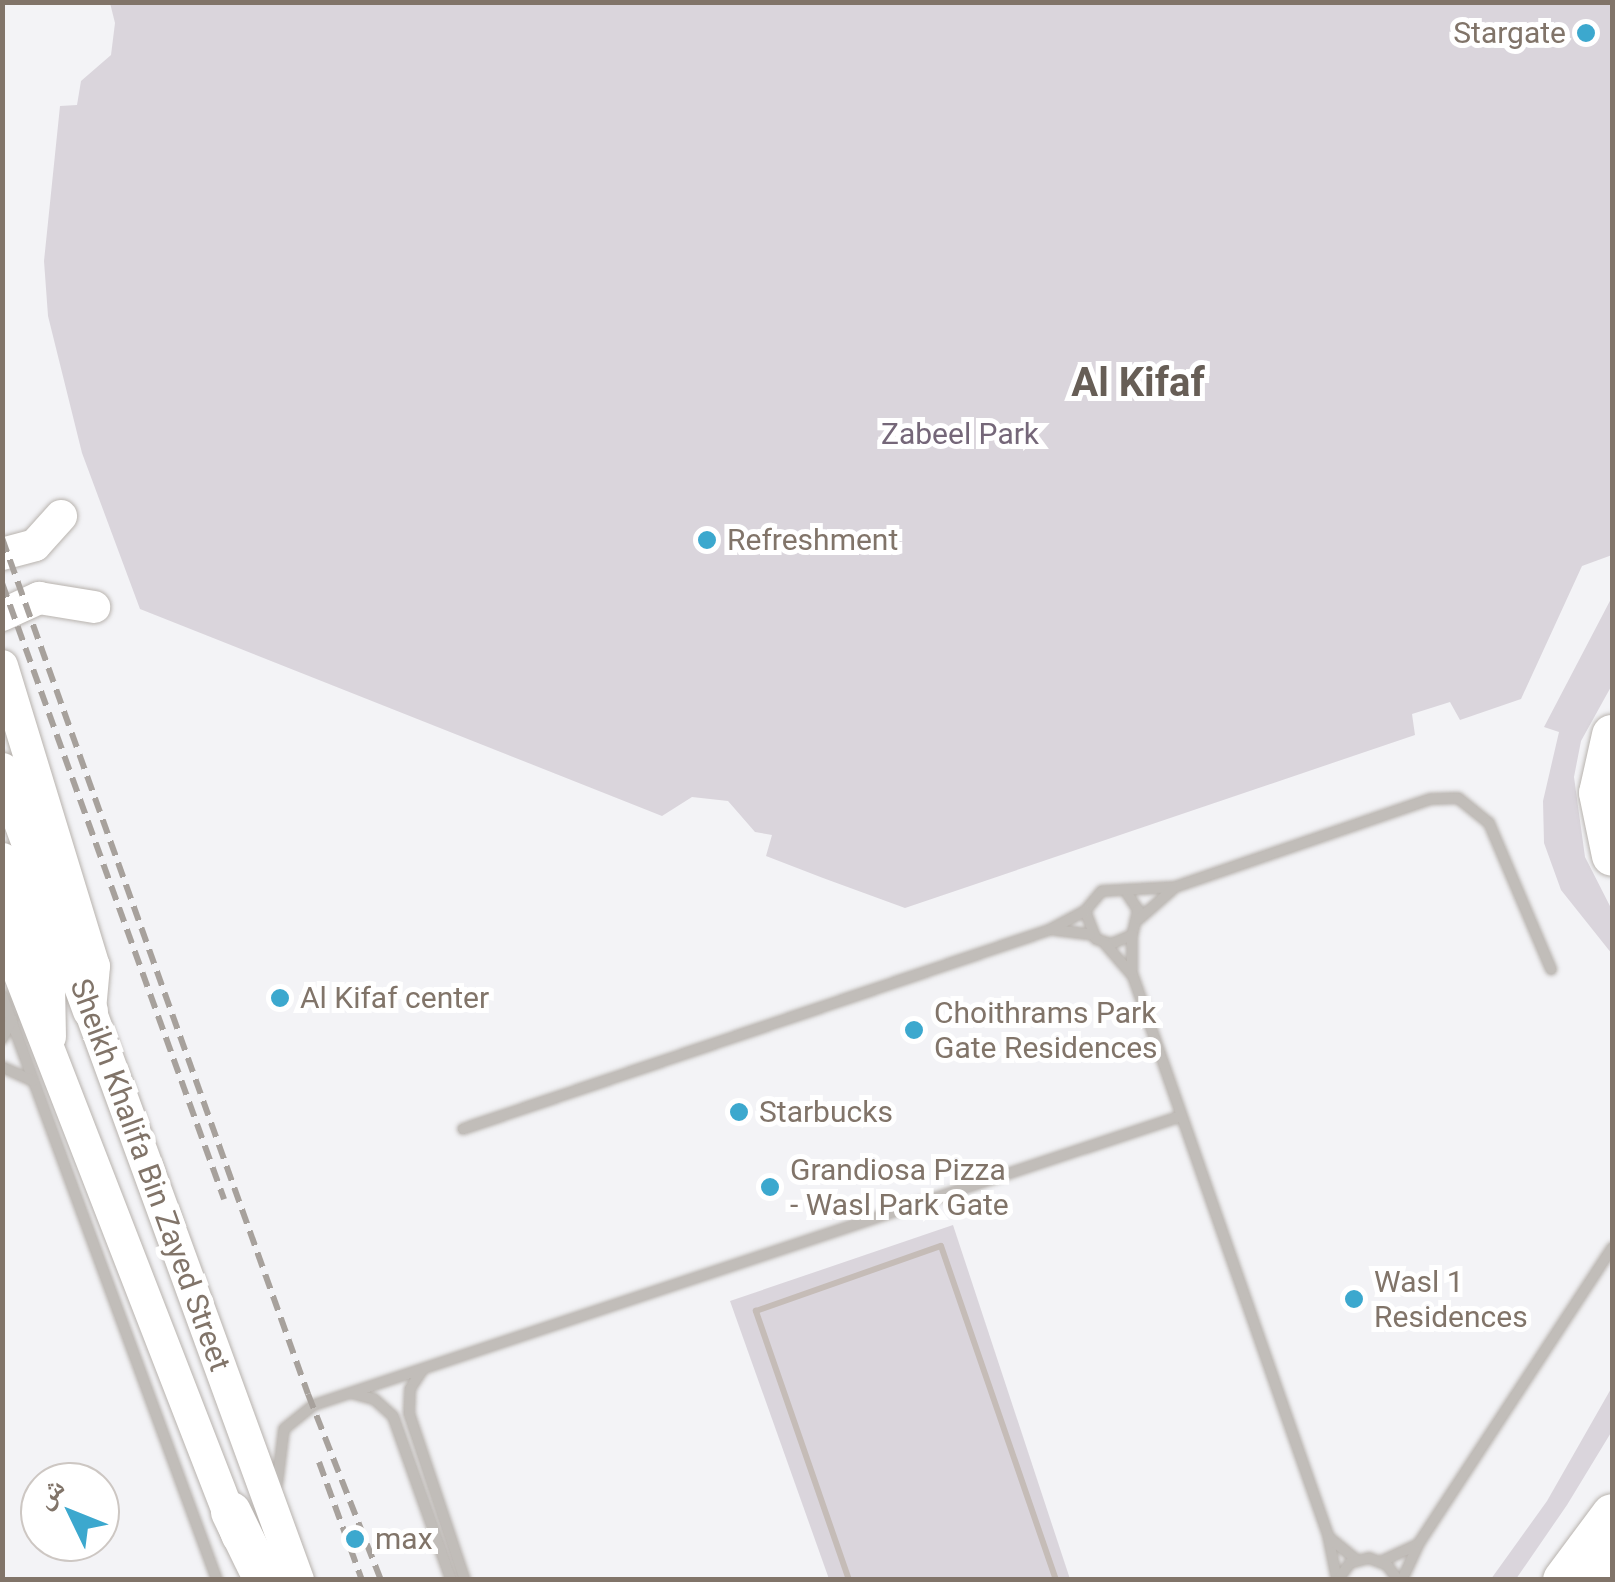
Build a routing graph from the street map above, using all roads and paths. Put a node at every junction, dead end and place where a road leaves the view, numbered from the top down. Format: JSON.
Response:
{"nodes":[{"id":1,"x":60,"y":516,"type":"dead end"},
{"id":2,"x":2,"y":554,"type":"edge"},
{"id":3,"x":94,"y":607,"type":"dead end"},
{"id":4,"x":2,"y":615,"type":"edge"},
{"id":5,"x":2,"y":666,"type":"edge"},
{"id":6,"x":1612,"y":735,"type":"edge"},
{"id":7,"x":2,"y":770,"type":"edge"},
{"id":8,"x":1611,"y":855,"type":"edge"},
{"id":9,"x":2,"y":860,"type":"edge"},
{"id":10,"x":1175,"y":888,"type":"junction"},
{"id":11,"x":1128,"y":895,"type":"junction"},
{"id":12,"x":1084,"y":911,"type":"junction"},
{"id":13,"x":1139,"y":919,"type":"junction"},
{"id":14,"x":2,"y":929,"type":"edge"},
{"id":15,"x":1049,"y":930,"type":"junction"},
{"id":16,"x":1090,"y":934,"type":"junction"},
{"id":17,"x":1132,"y":935,"type":"junction"},
{"id":18,"x":1104,"y":944,"type":"junction"},
{"id":19,"x":1551,"y":969,"type":"dead end"},
{"id":20,"x":1132,"y":976,"type":"junction"},
{"id":21,"x":2,"y":995,"type":"edge"},
{"id":22,"x":90,"y":1010,"type":"junction"},
{"id":23,"x":13,"y":1018,"type":"junction"},
{"id":24,"x":48,"y":1036,"type":"junction"},
{"id":25,"x":2,"y":1039,"type":"edge"},
{"id":26,"x":2,"y":1067,"type":"edge"},
{"id":27,"x":36,"y":1084,"type":"junction"},
{"id":28,"x":1181,"y":1116,"type":"junction"},
{"id":29,"x":463,"y":1129,"type":"dead end"},
{"id":30,"x":1612,"y":1248,"type":"edge"},
{"id":31,"x":424,"y":1368,"type":"junction"},
{"id":32,"x":345,"y":1393,"type":"junction"},
{"id":33,"x":231,"y":1512,"type":"junction"},
{"id":34,"x":1612,"y":1514,"type":"edge"},
{"id":35,"x":279,"y":1531,"type":"junction"},
{"id":36,"x":1328,"y":1535,"type":"junction"},
{"id":37,"x":1419,"y":1543,"type":"junction"},
{"id":38,"x":1612,"y":1555,"type":"edge"},
{"id":39,"x":1356,"y":1560,"type":"junction"},
{"id":40,"x":1382,"y":1561,"type":"junction"},
{"id":41,"x":216,"y":1580,"type":"edge"},
{"id":42,"x":250,"y":1580,"type":"edge"},
{"id":43,"x":264,"y":1580,"type":"edge"},
{"id":44,"x":298,"y":1580,"type":"edge"},
{"id":45,"x":451,"y":1580,"type":"edge"},
{"id":46,"x":465,"y":1580,"type":"edge"},
{"id":47,"x":1338,"y":1580,"type":"edge"},
{"id":48,"x":1400,"y":1580,"type":"edge"},
{"id":49,"x":1563,"y":1580,"type":"edge"},
{"id":50,"x":1601,"y":1580,"type":"edge"}],
"edges":[{"from":1,"to":2,"type":"main road"},
{"from":3,"to":4,"type":"main road"},
{"from":5,"to":22,"type":"main road"},
{"from":6,"to":8,"type":"highway"},
{"from":7,"to":22,"type":"main road","name":"Sheikh Khalifa Bin Zayed Street"},
{"from":9,"to":24,"type":"main road","name":"Sheikh Khalifa Bin Zayed Street"},
{"from":10,"to":11,"type":"street"},
{"from":10,"to":13,"type":"street"},
{"from":10,"to":19,"type":"street"},
{"from":11,"to":12,"type":"street"},
{"from":11,"to":13,"type":"street"},
{"from":12,"to":15,"type":"street"},
{"from":12,"to":16,"type":"street"},
{"from":13,"to":17,"type":"street"},
{"from":14,"to":24,"type":"main road"},
{"from":15,"to":16,"type":"street"},
{"from":15,"to":29,"type":"street"},
{"from":16,"to":18,"type":"street"},
{"from":17,"to":18,"type":"street"},
{"from":17,"to":20,"type":"street"},
{"from":18,"to":20,"type":"street"},
{"from":20,"to":28,"type":"street"},
{"from":21,"to":23,"type":"street"},
{"from":22,"to":35,"type":"main road","name":"Sheikh Khalifa Bin Zayed Street"},
{"from":23,"to":25,"type":"street"},
{"from":23,"to":27,"type":"street"},
{"from":24,"to":33,"type":"main road","name":"Sheikh Khalifa Bin Zayed Street"},
{"from":26,"to":27,"type":"street"},
{"from":27,"to":41,"type":"street"},
{"from":28,"to":31,"type":"street"},
{"from":28,"to":36,"type":"street"},
{"from":30,"to":37,"type":"street"},
{"from":31,"to":32,"type":"street"},
{"from":31,"to":46,"type":"street"},
{"from":32,"to":35,"type":"street"},
{"from":32,"to":45,"type":"street"},
{"from":33,"to":42,"type":"main road","name":"Sheikh Khalifa Bin Zayed Street"},
{"from":33,"to":43,"type":"highway"},
{"from":34,"to":49,"type":"highway"},
{"from":35,"to":44,"type":"main road","name":"Sheikh Khalifa Bin Zayed Street"},
{"from":36,"to":39,"type":"street"},
{"from":36,"to":47,"type":"street"},
{"from":37,"to":40,"type":"street"},
{"from":37,"to":48,"type":"street"},
{"from":38,"to":50,"type":"highway"},
{"from":39,"to":40,"type":"street"},
{"from":39,"to":47,"type":"street"},
{"from":40,"to":48,"type":"street"}]}
